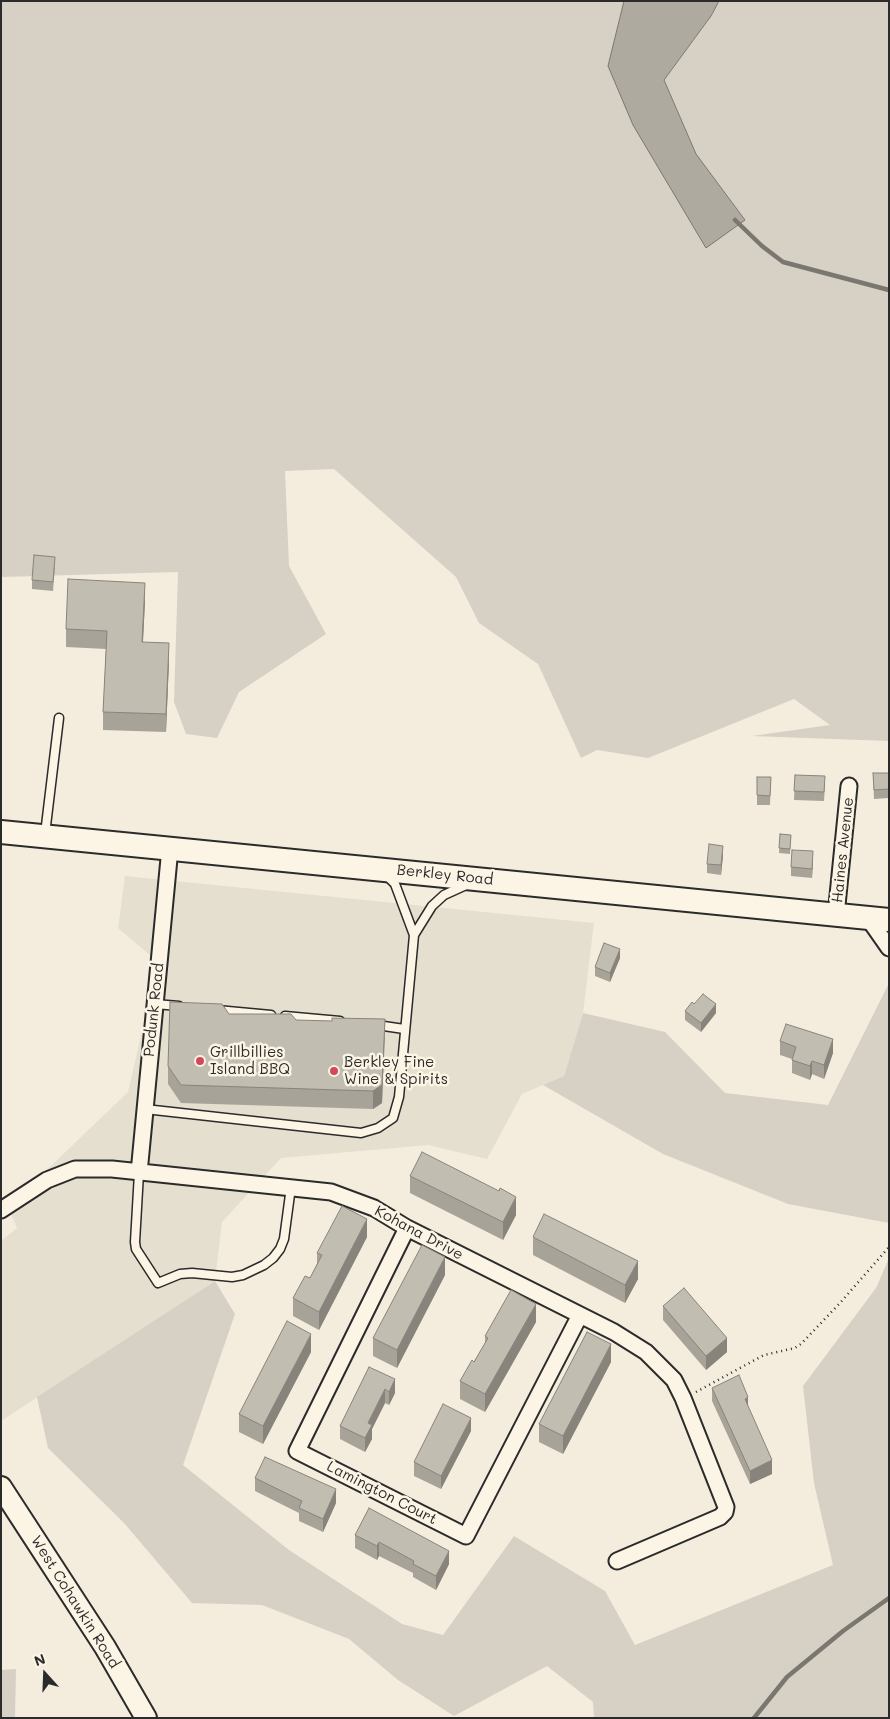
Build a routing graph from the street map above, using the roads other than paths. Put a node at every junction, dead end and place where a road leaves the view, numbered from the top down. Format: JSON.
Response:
{"nodes":[{"id":1,"x":59,"y":718,"type":"dead end"},
{"id":2,"x":849,"y":786,"type":"dead end"},
{"id":3,"x":1,"y":832,"type":"edge"},
{"id":4,"x":45,"y":836,"type":"junction"},
{"id":5,"x":170,"y":848,"type":"junction"},
{"id":6,"x":377,"y":868,"type":"junction"},
{"id":7,"x":479,"y":878,"type":"junction"},
{"id":8,"x":836,"y":915,"type":"junction"},
{"id":9,"x":878,"y":918,"type":"edge"},
{"id":10,"x":414,"y":935,"type":"junction"},
{"id":11,"x":889,"y":948,"type":"edge"},
{"id":12,"x":155,"y":1004,"type":"junction"},
{"id":13,"x":189,"y":1007,"type":"edge"},
{"id":14,"x":206,"y":1009,"type":"edge"},
{"id":15,"x":347,"y":1022,"type":"edge"},
{"id":16,"x":366,"y":1024,"type":"edge"},
{"id":17,"x":404,"y":1029,"type":"junction"},
{"id":18,"x":145,"y":1110,"type":"junction"},
{"id":19,"x":139,"y":1173,"type":"junction"},
{"id":20,"x":292,"y":1187,"type":"junction"},
{"id":21,"x":1,"y":1210,"type":"edge"},
{"id":22,"x":407,"y":1228,"type":"junction"},
{"id":23,"x":580,"y":1315,"type":"junction"},
{"id":24,"x":1,"y":1487,"type":"edge"},
{"id":25,"x":617,"y":1561,"type":"dead end"},
{"id":26,"x":146,"y":1718,"type":"edge"}],
"edges":[{"from":1,"to":4,"type":"lane"},
{"from":2,"to":8,"type":"street","name":"Haines Avenue"},
{"from":3,"to":4,"type":"main road","name":"Berkley Road"},
{"from":4,"to":5,"type":"main road","name":"Berkley Road"},
{"from":5,"to":6,"type":"main road","name":"Berkley Road"},
{"from":5,"to":12,"type":"street","name":"Podunk Road"},
{"from":6,"to":7,"type":"main road","name":"Berkley Road"},
{"from":6,"to":10,"type":"lane"},
{"from":7,"to":8,"type":"main road","name":"Berkley Road"},
{"from":7,"to":10,"type":"lane"},
{"from":8,"to":9,"type":"main road","name":"Berkley Road"},
{"from":9,"to":11,"type":"street"},
{"from":10,"to":17,"type":"lane"},
{"from":12,"to":13,"type":"lane"},
{"from":12,"to":18,"type":"street","name":"Podunk Road"},
{"from":14,"to":15,"type":"lane"},
{"from":16,"to":17,"type":"lane"},
{"from":17,"to":18,"type":"lane"},
{"from":18,"to":19,"type":"street","name":"Podunk Road"},
{"from":19,"to":20,"type":"street","name":"Kohana Drive"},
{"from":19,"to":20,"type":"lane"},
{"from":19,"to":21,"type":"street","name":"Kohana Drive"},
{"from":20,"to":22,"type":"street","name":"Kohana Drive"},
{"from":22,"to":23,"type":"street","name":"Kohana Drive"},
{"from":22,"to":23,"type":"street","name":"Lamington Court"},
{"from":23,"to":25,"type":"street","name":"Kohana Drive"},
{"from":24,"to":26,"type":"main road","name":"West Cohawkin Road"}]}
